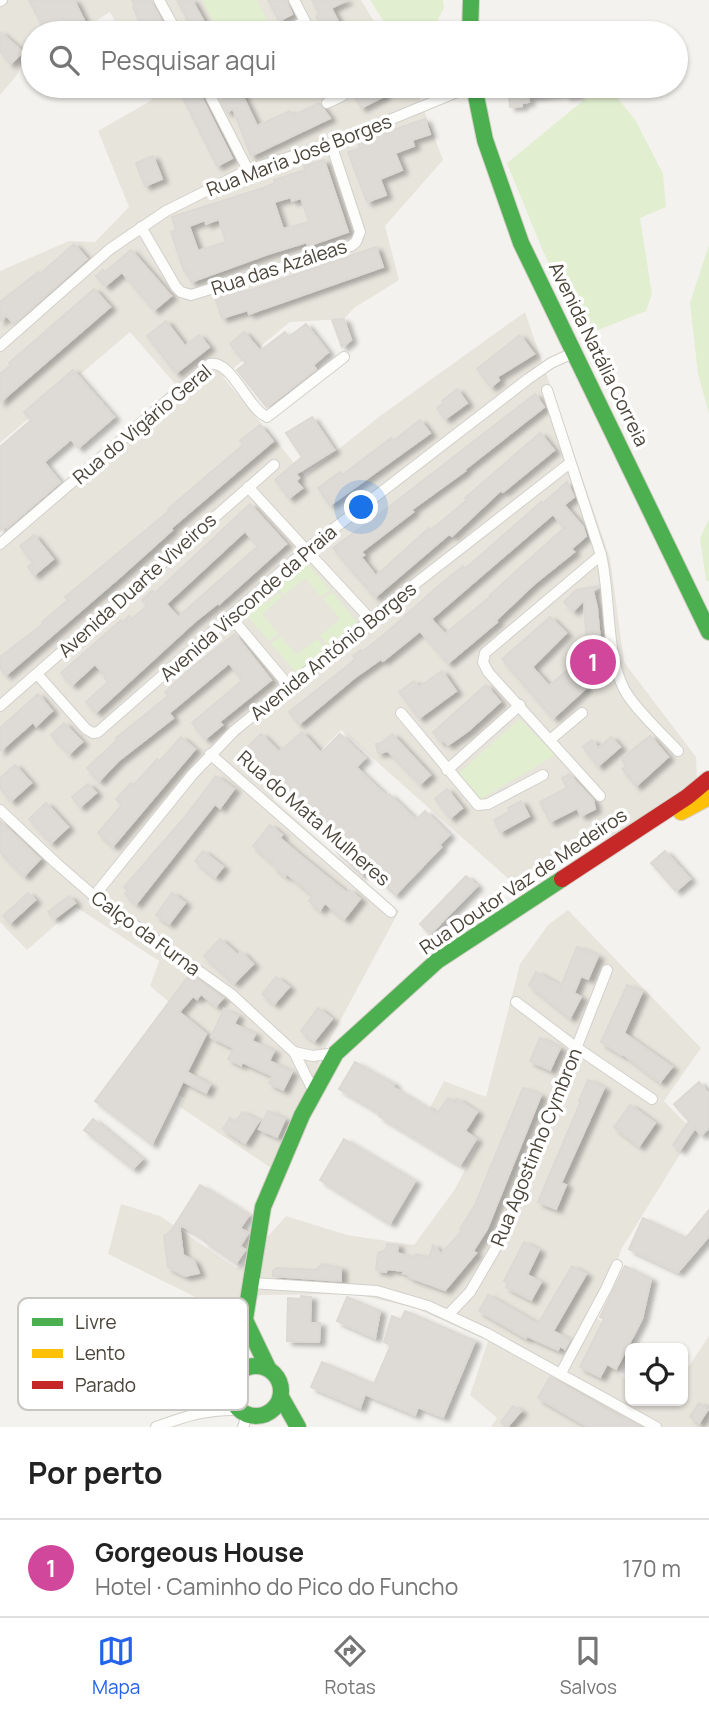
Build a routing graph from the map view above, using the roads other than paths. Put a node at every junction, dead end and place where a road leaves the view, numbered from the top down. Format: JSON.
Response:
{"nodes":[{"id":1,"x":159,"y":0,"type":"edge"},
{"id":2,"x":294,"y":0,"type":"edge"},
{"id":3,"x":471,"y":0,"type":"edge"},
{"id":4,"x":170,"y":21,"type":"edge"},
{"id":5,"x":304,"y":21,"type":"edge"},
{"id":6,"x":470,"y":21,"type":"edge"},
{"id":7,"x":211,"y":98,"type":"edge"},
{"id":8,"x":338,"y":98,"type":"edge"},
{"id":9,"x":440,"y":98,"type":"edge"},
{"id":10,"x":476,"y":98,"type":"edge"},
{"id":11,"x":327,"y":103,"type":"dead end"},
{"id":12,"x":331,"y":144,"type":"junction"},
{"id":13,"x":248,"y":170,"type":"junction"},
{"id":14,"x":141,"y":227,"type":"junction"},
{"id":15,"x":0,"y":346,"type":"edge"},
{"id":16,"x":575,"y":352,"type":"junction"},
{"id":17,"x":344,"y":357,"type":"dead end"},
{"id":18,"x":547,"y":390,"type":"dead end"},
{"id":19,"x":570,"y":463,"type":"junction"},
{"id":20,"x":274,"y":465,"type":"dead end"},
{"id":21,"x":248,"y":487,"type":"junction"},
{"id":22,"x":0,"y":544,"type":"edge"},
{"id":23,"x":306,"y":550,"type":"junction"},
{"id":24,"x":601,"y":555,"type":"junction"},
{"id":25,"x":230,"y":616,"type":"junction"},
{"id":26,"x":371,"y":620,"type":"junction"},
{"id":27,"x":709,"y":632,"type":"edge"},
{"id":28,"x":37,"y":674,"type":"junction"},
{"id":29,"x":289,"y":685,"type":"junction"},
{"id":30,"x":520,"y":705,"type":"junction"},
{"id":31,"x":0,"y":706,"type":"edge"},
{"id":32,"x":401,"y":713,"type":"dead end"},
{"id":33,"x":582,"y":713,"type":"dead end"},
{"id":34,"x":551,"y":739,"type":"junction"},
{"id":35,"x":678,"y":751,"type":"dead end"},
{"id":36,"x":210,"y":754,"type":"junction"},
{"id":37,"x":447,"y":770,"type":"junction"},
{"id":38,"x":543,"y":775,"type":"dead end"},
{"id":39,"x":709,"y":779,"type":"edge"},
{"id":40,"x":600,"y":796,"type":"dead end"},
{"id":41,"x":709,"y":797,"type":"edge"},
{"id":42,"x":0,"y":810,"type":"edge"},
{"id":43,"x":94,"y":896,"type":"junction"},
{"id":44,"x":391,"y":912,"type":"dead end"},
{"id":45,"x":607,"y":970,"type":"dead end"},
{"id":46,"x":516,"y":1002,"type":"dead end"},
{"id":47,"x":577,"y":1048,"type":"junction"},
{"id":48,"x":295,"y":1052,"type":"junction"},
{"id":49,"x":336,"y":1053,"type":"junction"},
{"id":50,"x":318,"y":1096,"type":"junction"},
{"id":51,"x":652,"y":1099,"type":"dead end"},
{"id":52,"x":617,"y":1265,"type":"dead end"},
{"id":53,"x":252,"y":1283,"type":"junction"},
{"id":54,"x":248,"y":1304,"type":"edge"},
{"id":55,"x":448,"y":1315,"type":"junction"},
{"id":56,"x":248,"y":1326,"type":"edge"},
{"id":57,"x":268,"y":1368,"type":"junction"},
{"id":58,"x":248,"y":1369,"type":"edge"},
{"id":59,"x":561,"y":1373,"type":"junction"},
{"id":60,"x":281,"y":1397,"type":"junction"},
{"id":61,"x":198,"y":1410,"type":"edge"},
{"id":62,"x":194,"y":1413,"type":"junction"},
{"id":63,"x":248,"y":1417,"type":"edge"},
{"id":64,"x":156,"y":1427,"type":"edge"},
{"id":65,"x":288,"y":1427,"type":"edge"},
{"id":66,"x":298,"y":1427,"type":"edge"},
{"id":67,"x":656,"y":1427,"type":"edge"}],
"edges":[{"from":1,"to":4,"type":"street"},
{"from":2,"to":5,"type":"street"},
{"from":3,"to":6,"type":"street"},
{"from":7,"to":13,"type":"street"},
{"from":8,"to":11,"type":"street"},
{"from":9,"to":12,"type":"street","name":"Rua Maria José Borges"},
{"from":10,"to":16,"type":"street","name":"Avenida Natália Correia"},
{"from":12,"to":13,"type":"street","name":"Rua Maria José Borges"},
{"from":12,"to":14,"type":"street","name":"Rua das Azáleas"},
{"from":13,"to":14,"type":"street","name":"Rua Maria José Borges"},
{"from":14,"to":15,"type":"street","name":"Rua Maria José Borges"},
{"from":16,"to":23,"type":"street","name":"Avenida Visconde da Praia"},
{"from":16,"to":27,"type":"street","name":"Avenida Natália Correia"},
{"from":17,"to":22,"type":"street","name":"Rua do Vigário Geral"},
{"from":18,"to":19,"type":"street"},
{"from":19,"to":24,"type":"street"},
{"from":19,"to":26,"type":"street","name":"Avenida António Borges"},
{"from":20,"to":21,"type":"street","name":"Avenida Duarte Viveiros"},
{"from":21,"to":23,"type":"street"},
{"from":21,"to":28,"type":"street","name":"Avenida Duarte Viveiros"},
{"from":23,"to":25,"type":"street","name":"Avenida Visconde da Praia"},
{"from":23,"to":26,"type":"street"},
{"from":24,"to":30,"type":"street"},
{"from":24,"to":35,"type":"street"},
{"from":25,"to":28,"type":"street","name":"Avenida Visconde da Praia"},
{"from":25,"to":29,"type":"street"},
{"from":26,"to":29,"type":"street","name":"Avenida António Borges"},
{"from":28,"to":31,"type":"street","name":"Avenida Duarte Viveiros"},
{"from":29,"to":36,"type":"street","name":"Avenida António Borges"},
{"from":30,"to":34,"type":"street"},
{"from":30,"to":37,"type":"street"},
{"from":32,"to":37,"type":"street"},
{"from":33,"to":34,"type":"street"},
{"from":34,"to":40,"type":"street"},
{"from":36,"to":43,"type":"street","name":"Avenida António Borges"},
{"from":36,"to":44,"type":"street","name":"Rua do Mata Mulheres"},
{"from":37,"to":38,"type":"street"},
{"from":39,"to":49,"type":"street","name":"Rua Doutor Vaz de Medeiros"},
{"from":41,"to":50,"type":"street","name":"Rua Doutor Vaz de Medeiros"},
{"from":42,"to":43,"type":"street","name":"Calço da Furna"},
{"from":43,"to":48,"type":"street","name":"Calço da Furna"},
{"from":45,"to":47,"type":"street","name":"Rua Agostinho Cymbron"},
{"from":46,"to":47,"type":"street"},
{"from":47,"to":51,"type":"street"},
{"from":47,"to":55,"type":"street","name":"Rua Agostinho Cymbron"},
{"from":48,"to":49,"type":"street"},
{"from":48,"to":50,"type":"street","name":"Calço da Furna"},
{"from":49,"to":50,"type":"street","name":"Rua Doutor Vaz de Medeiros"},
{"from":50,"to":53,"type":"street"},
{"from":52,"to":59,"type":"street"},
{"from":53,"to":54,"type":"street"},
{"from":53,"to":55,"type":"street"},
{"from":55,"to":59,"type":"street"},
{"from":56,"to":57,"type":"street"},
{"from":57,"to":58,"type":"street"},
{"from":57,"to":60,"type":"street"},
{"from":59,"to":67,"type":"street"},
{"from":60,"to":63,"type":"street"},
{"from":60,"to":66,"type":"street"},
{"from":61,"to":62,"type":"street"},
{"from":62,"to":63,"type":"street"},
{"from":62,"to":64,"type":"street"},
{"from":63,"to":65,"type":"street"}]}
